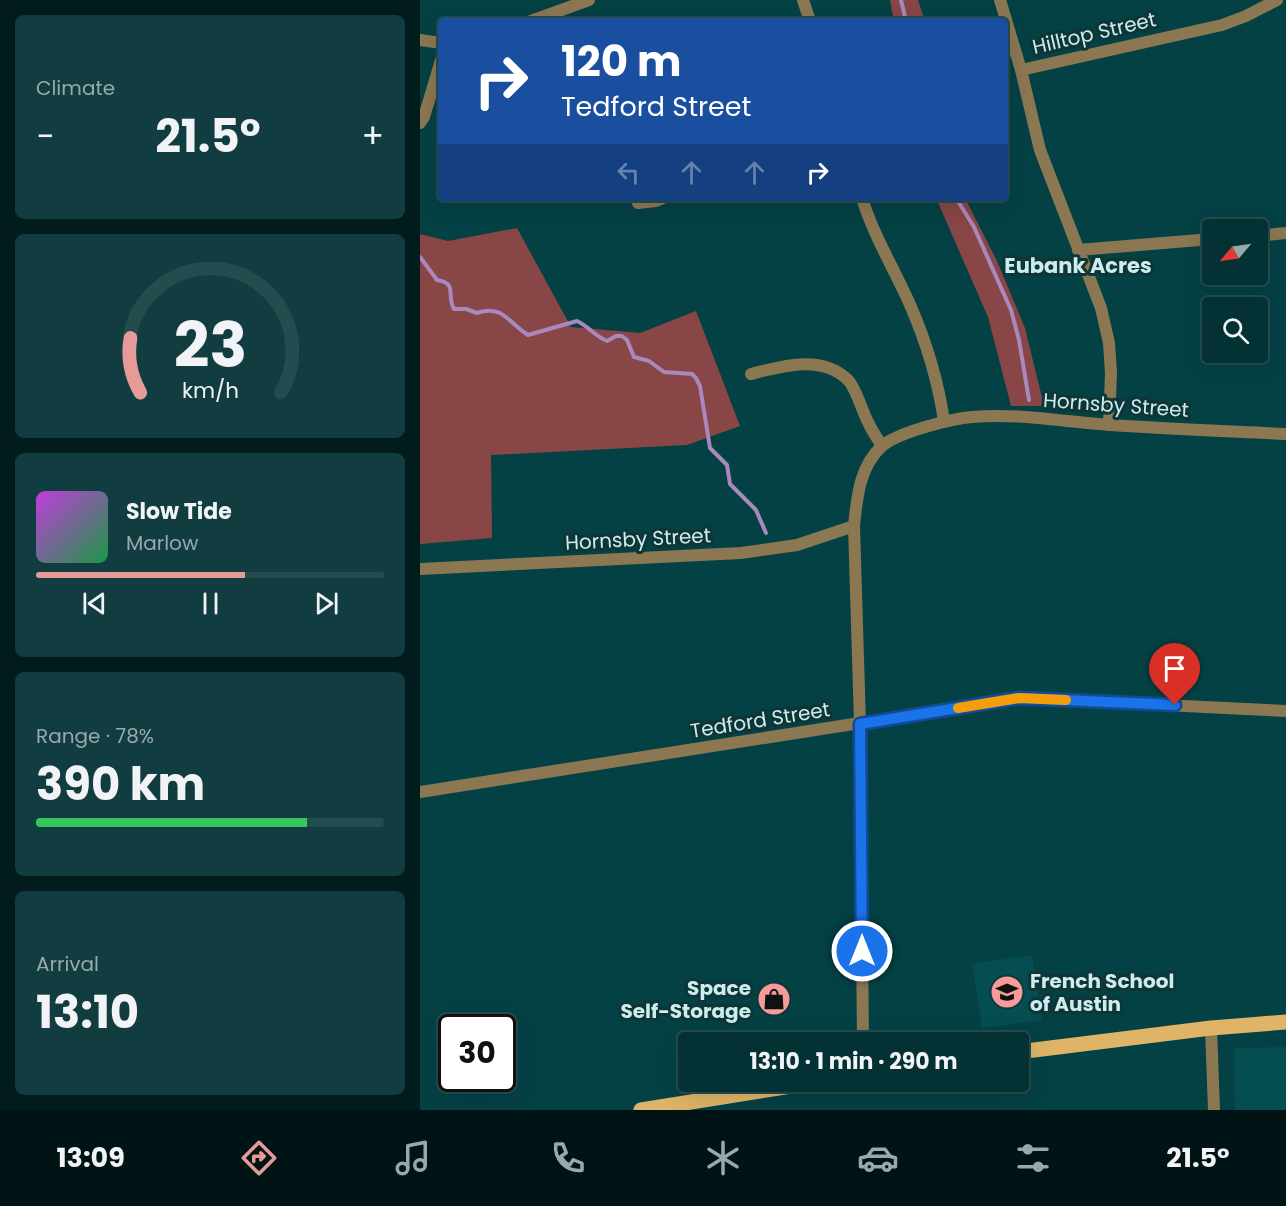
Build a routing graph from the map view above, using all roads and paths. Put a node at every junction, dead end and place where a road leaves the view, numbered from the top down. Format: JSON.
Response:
{"nodes":[{"id":1,"x":589,"y":0,"type":"edge"},
{"id":2,"x":803,"y":0,"type":"edge"},
{"id":3,"x":1000,"y":0,"type":"edge"},
{"id":4,"x":1277,"y":0,"type":"edge"},
{"id":5,"x":539,"y":18,"type":"edge"},
{"id":6,"x":809,"y":18,"type":"edge"},
{"id":7,"x":1005,"y":18,"type":"edge"},
{"id":8,"x":1008,"y":27,"type":"edge"},
{"id":9,"x":420,"y":40,"type":"edge"},
{"id":10,"x":438,"y":43,"type":"edge"},
{"id":11,"x":438,"y":70,"type":"edge"},
{"id":12,"x":1021,"y":70,"type":"junction"},
{"id":13,"x":420,"y":123,"type":"edge"},
{"id":14,"x":656,"y":201,"type":"edge"},
{"id":15,"x":863,"y":201,"type":"edge"},
{"id":16,"x":638,"y":203,"type":"dead end"},
{"id":17,"x":1286,"y":234,"type":"edge"},
{"id":18,"x":1268,"y":235,"type":"edge"},
{"id":19,"x":1202,"y":240,"type":"edge"},
{"id":20,"x":1078,"y":250,"type":"junction"},
{"id":21,"x":751,"y":374,"type":"dead end"},
{"id":22,"x":944,"y":421,"type":"junction"},
{"id":23,"x":1109,"y":425,"type":"junction"},
{"id":24,"x":1286,"y":434,"type":"edge"},
{"id":25,"x":882,"y":446,"type":"junction"},
{"id":26,"x":854,"y":526,"type":"junction"},
{"id":27,"x":420,"y":569,"type":"edge"},
{"id":28,"x":1286,"y":711,"type":"edge"},
{"id":29,"x":860,"y":724,"type":"junction"},
{"id":30,"x":420,"y":792,"type":"edge"},
{"id":31,"x":1286,"y":1022,"type":"edge"},
{"id":32,"x":1211,"y":1028,"type":"junction"},
{"id":33,"x":863,"y":1032,"type":"edge"},
{"id":34,"x":1029,"y":1051,"type":"edge"},
{"id":35,"x":754,"y":1092,"type":"edge"},
{"id":36,"x":641,"y":1110,"type":"edge"},
{"id":37,"x":1214,"y":1110,"type":"edge"}],
"edges":[{"from":1,"to":5,"type":"street"},
{"from":2,"to":6,"type":"street"},
{"from":3,"to":7,"type":"street"},
{"from":4,"to":12,"type":"street","name":"Hilltop Street"},
{"from":8,"to":12,"type":"street"},
{"from":9,"to":10,"type":"street"},
{"from":11,"to":13,"type":"street"},
{"from":12,"to":20,"type":"street"},
{"from":14,"to":16,"type":"street"},
{"from":15,"to":22,"type":"street"},
{"from":17,"to":18,"type":"street"},
{"from":19,"to":20,"type":"street"},
{"from":20,"to":23,"type":"street"},
{"from":21,"to":25,"type":"street"},
{"from":22,"to":23,"type":"street","name":"Hornsby Street"},
{"from":22,"to":25,"type":"street","name":"Hornsby Street"},
{"from":23,"to":24,"type":"street","name":"Hornsby Street"},
{"from":25,"to":26,"type":"street"},
{"from":26,"to":27,"type":"street","name":"Hornsby Street"},
{"from":26,"to":29,"type":"street"},
{"from":28,"to":29,"type":"street","name":"Tedford Street"},
{"from":29,"to":30,"type":"street","name":"Tedford Street"},
{"from":29,"to":33,"type":"street"},
{"from":31,"to":32,"type":"main road"},
{"from":32,"to":34,"type":"main road"},
{"from":32,"to":37,"type":"street"},
{"from":35,"to":36,"type":"main road"}]}
